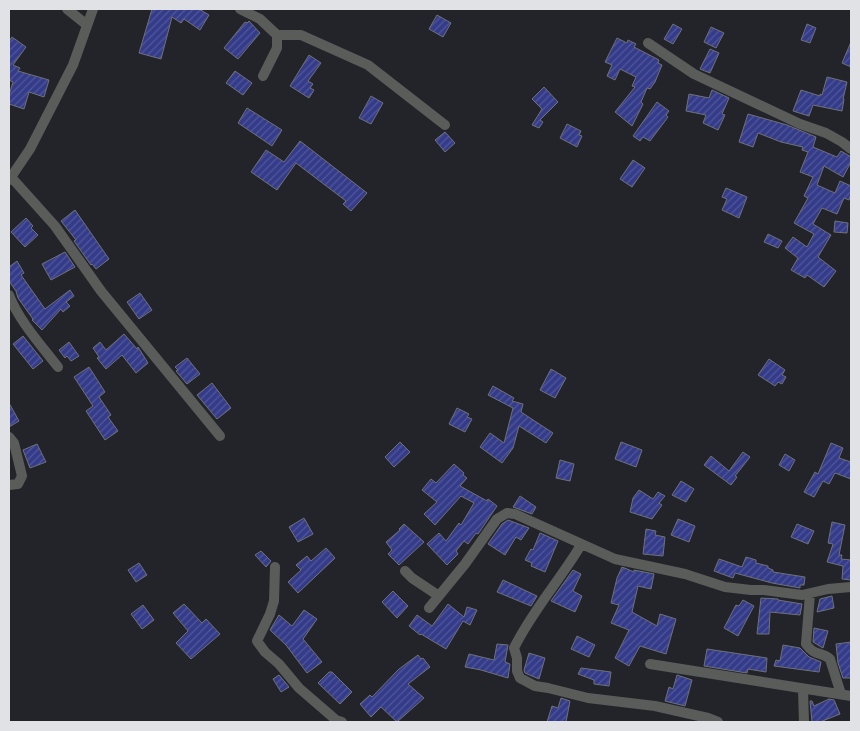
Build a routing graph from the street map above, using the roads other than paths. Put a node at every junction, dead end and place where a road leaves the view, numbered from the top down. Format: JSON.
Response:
{"nodes":[{"id":1,"x":67,"y":9,"type":"edge"},
{"id":2,"x":93,"y":9,"type":"edge"},
{"id":3,"x":240,"y":9,"type":"edge"},
{"id":4,"x":87,"y":26,"type":"junction"},
{"id":5,"x":277,"y":35,"type":"junction"},
{"id":6,"x":648,"y":43,"type":"dead end"},
{"id":7,"x":262,"y":76,"type":"dead end"},
{"id":8,"x":445,"y":125,"type":"dead end"},
{"id":9,"x":851,"y":149,"type":"edge"},
{"id":10,"x":10,"y":178,"type":"edge"},
{"id":11,"x":9,"y":295,"type":"edge"},
{"id":12,"x":58,"y":367,"type":"dead end"},
{"id":13,"x":220,"y":436,"type":"dead end"},
{"id":14,"x":9,"y":437,"type":"edge"},
{"id":15,"x":9,"y":485,"type":"edge"},
{"id":16,"x":581,"y":544,"type":"junction"},
{"id":17,"x":275,"y":567,"type":"dead end"},
{"id":18,"x":405,"y":570,"type":"dead end"},
{"id":19,"x":851,"y":586,"type":"edge"},
{"id":20,"x":810,"y":594,"type":"junction"},
{"id":21,"x":439,"y":596,"type":"junction"},
{"id":22,"x":429,"y":608,"type":"dead end"},
{"id":23,"x":650,"y":664,"type":"dead end"},
{"id":24,"x":803,"y":690,"type":"junction"},
{"id":25,"x":846,"y":695,"type":"edge"},
{"id":26,"x":342,"y":722,"type":"edge"},
{"id":27,"x":718,"y":722,"type":"edge"},
{"id":28,"x":804,"y":722,"type":"edge"}],
"edges":[{"from":1,"to":4,"type":"street"},
{"from":2,"to":4,"type":"street"},
{"from":3,"to":5,"type":"street"},
{"from":4,"to":10,"type":"street"},
{"from":5,"to":7,"type":"street"},
{"from":5,"to":8,"type":"street"},
{"from":6,"to":9,"type":"street"},
{"from":10,"to":13,"type":"street"},
{"from":11,"to":12,"type":"street"},
{"from":14,"to":15,"type":"street"},
{"from":16,"to":20,"type":"street"},
{"from":16,"to":21,"type":"street"},
{"from":16,"to":27,"type":"street"},
{"from":17,"to":26,"type":"street"},
{"from":18,"to":21,"type":"street"},
{"from":19,"to":20,"type":"street"},
{"from":20,"to":25,"type":"street"},
{"from":21,"to":22,"type":"street"},
{"from":23,"to":24,"type":"street"},
{"from":24,"to":25,"type":"street"},
{"from":24,"to":28,"type":"street"}]}
